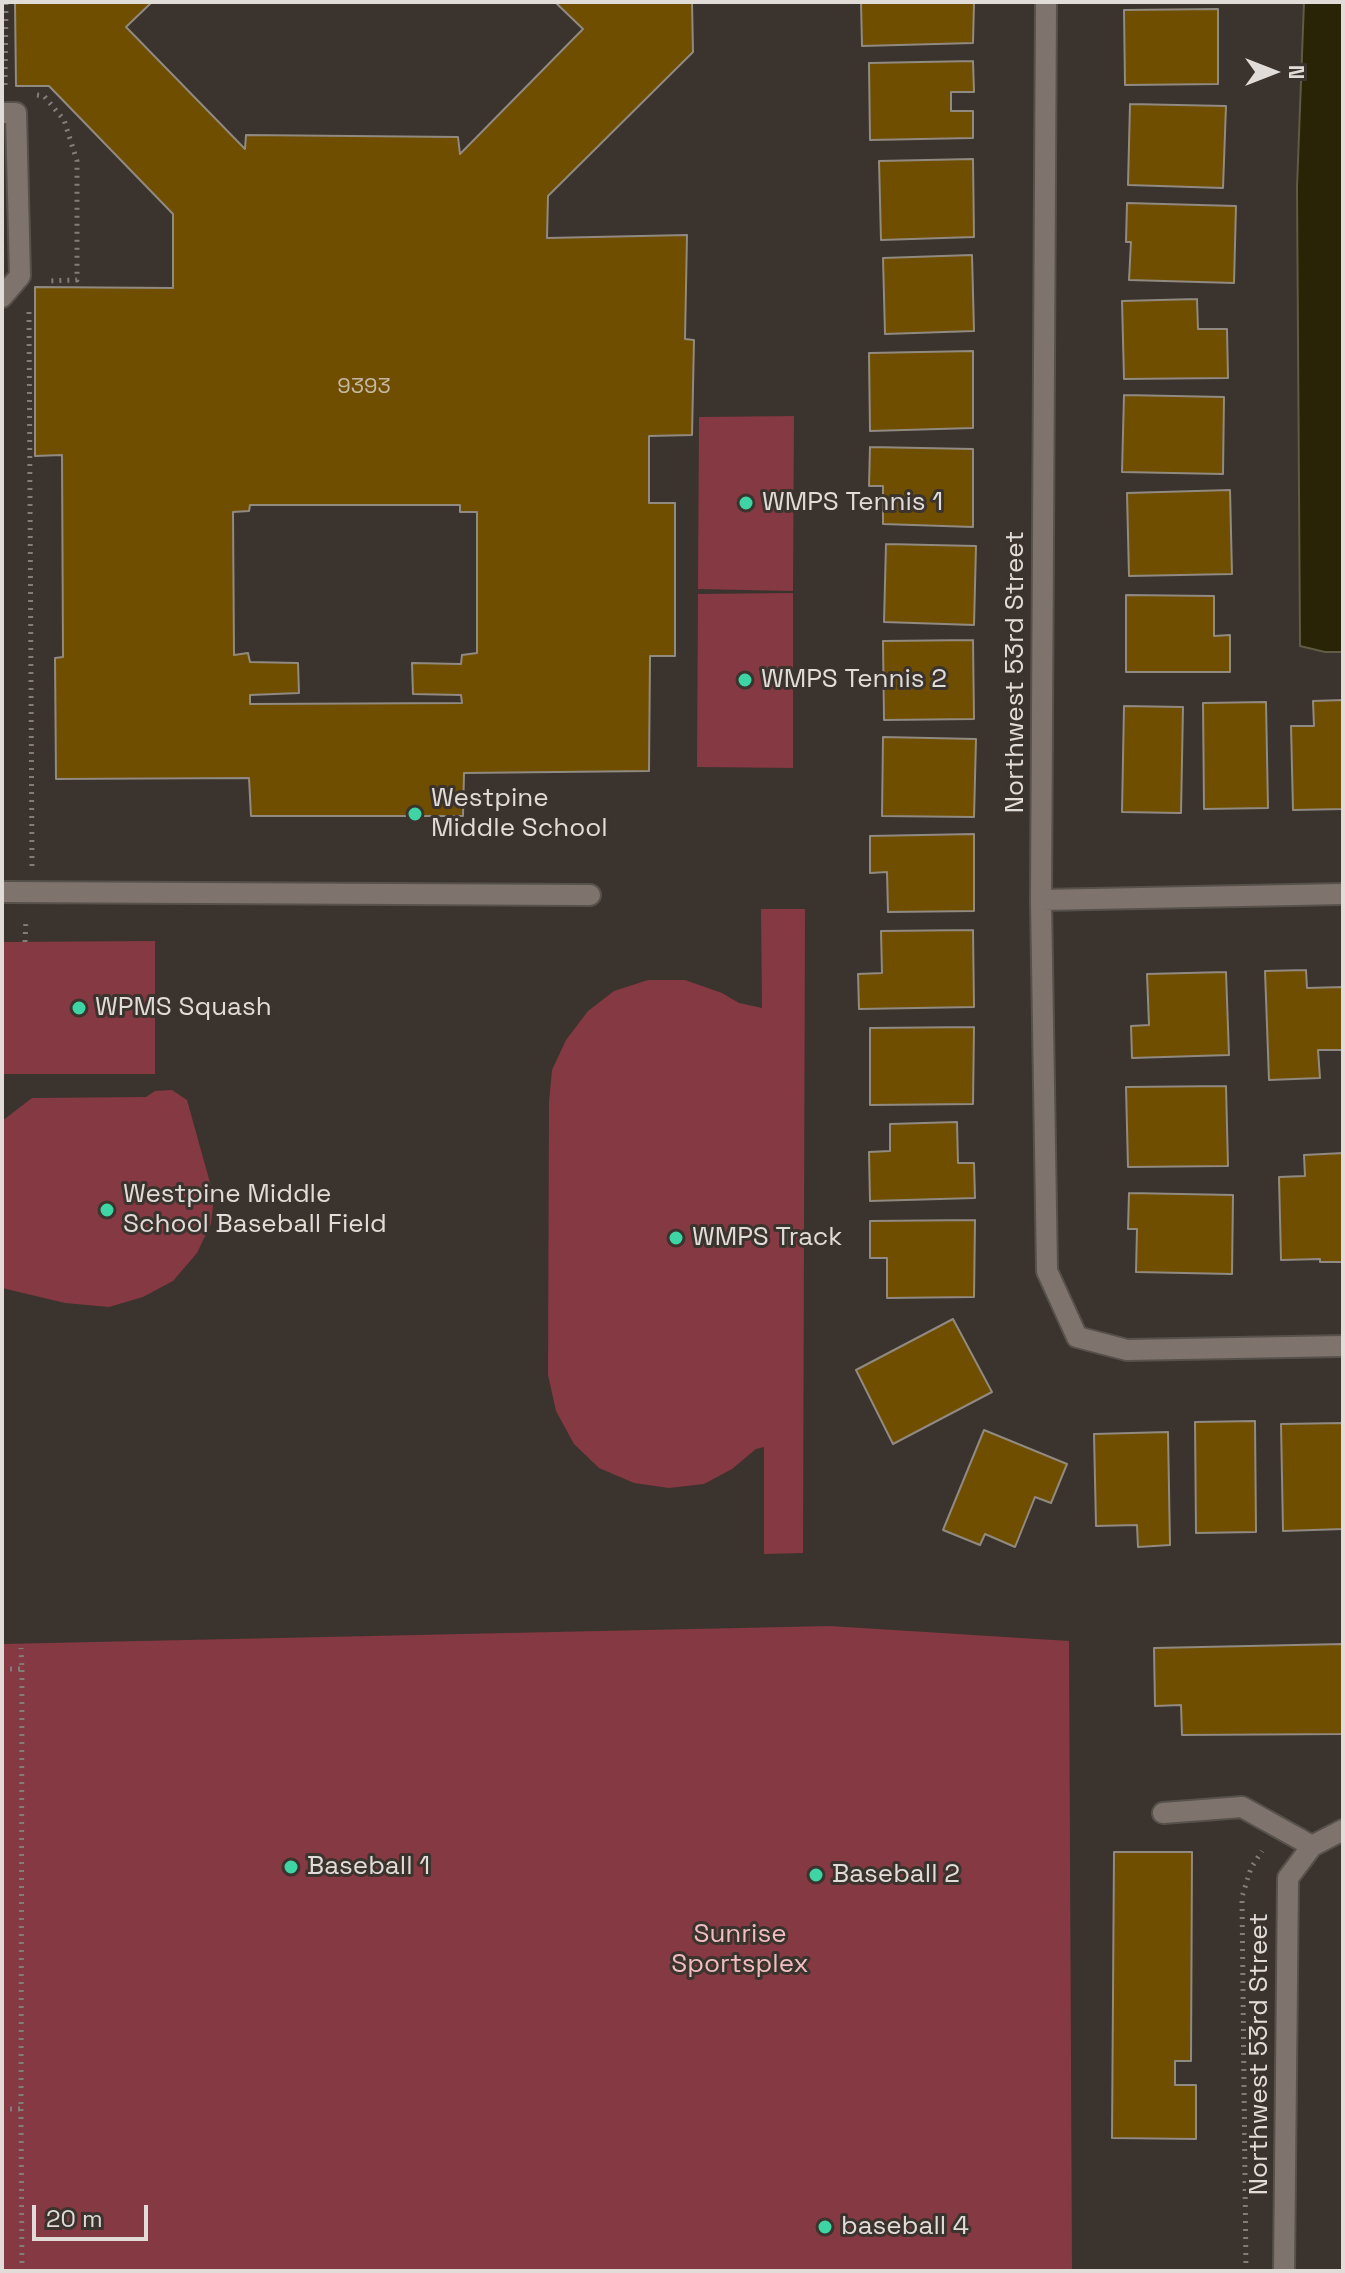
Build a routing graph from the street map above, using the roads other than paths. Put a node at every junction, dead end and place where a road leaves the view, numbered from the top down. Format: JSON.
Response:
{"nodes":[{"id":1,"x":1046,"y":2,"type":"edge"},
{"id":2,"x":3,"y":104,"type":"edge"},
{"id":3,"x":2,"y":297,"type":"edge"},
{"id":4,"x":2,"y":892,"type":"edge"},
{"id":5,"x":1343,"y":894,"type":"edge"},
{"id":6,"x":590,"y":895,"type":"dead end"},
{"id":7,"x":1041,"y":900,"type":"junction"},
{"id":8,"x":1343,"y":1346,"type":"edge"},
{"id":9,"x":1163,"y":1813,"type":"dead end"},
{"id":10,"x":1343,"y":1830,"type":"edge"},
{"id":11,"x":1312,"y":1846,"type":"junction"},
{"id":12,"x":1284,"y":2271,"type":"edge"}],
"edges":[{"from":1,"to":7,"type":"street","name":"Northwest 53rd Street"},
{"from":2,"to":3,"type":"street"},
{"from":4,"to":6,"type":"street"},
{"from":5,"to":7,"type":"street"},
{"from":7,"to":8,"type":"street","name":"Northwest 53rd Street"},
{"from":9,"to":11,"type":"street"},
{"from":10,"to":11,"type":"street"},
{"from":11,"to":12,"type":"street","name":"Northwest 53rd Street"}]}
